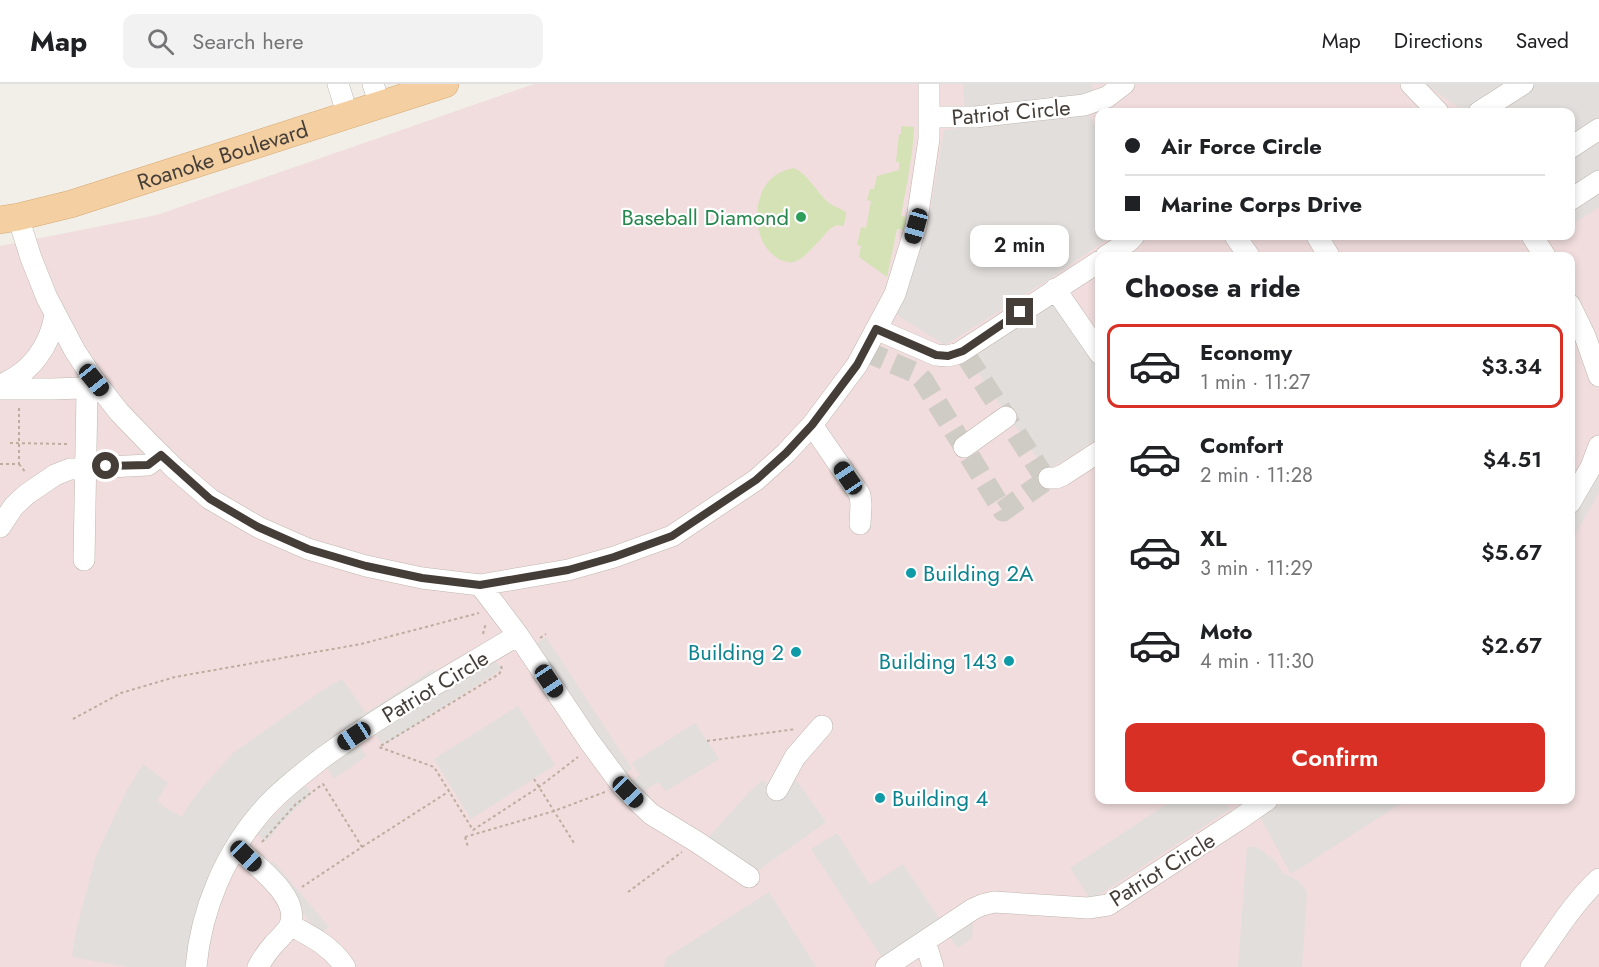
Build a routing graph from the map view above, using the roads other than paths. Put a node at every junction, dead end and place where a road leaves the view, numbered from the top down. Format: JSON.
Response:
{"nodes":[{"id":1,"x":338,"y":84,"type":"edge"},
{"id":2,"x":445,"y":84,"type":"edge"},
{"id":3,"x":929,"y":84,"type":"edge"},
{"id":4,"x":1523,"y":84,"type":"edge"},
{"id":5,"x":1114,"y":87,"type":"edge"},
{"id":6,"x":1423,"y":87,"type":"edge"},
{"id":7,"x":377,"y":94,"type":"edge"},
{"id":8,"x":1097,"y":108,"type":"edge"},
{"id":9,"x":1436,"y":108,"type":"edge"},
{"id":10,"x":1485,"y":108,"type":"edge"},
{"id":11,"x":1095,"y":111,"type":"edge"},
{"id":12,"x":348,"y":116,"type":"junction"},
{"id":13,"x":929,"y":117,"type":"junction"},
{"id":14,"x":1599,"y":129,"type":"edge"},
{"id":15,"x":1575,"y":145,"type":"edge"},
{"id":16,"x":1599,"y":182,"type":"edge"},
{"id":17,"x":1575,"y":197,"type":"edge"},
{"id":18,"x":9,"y":219,"type":"edge"},
{"id":19,"x":1130,"y":240,"type":"edge"},
{"id":20,"x":1112,"y":252,"type":"edge"},
{"id":21,"x":1095,"y":264,"type":"edge"},
{"id":22,"x":1055,"y":289,"type":"junction"},
{"id":23,"x":55,"y":315,"type":"junction"},
{"id":24,"x":1575,"y":315,"type":"edge"},
{"id":25,"x":876,"y":329,"type":"junction"},
{"id":26,"x":1095,"y":347,"type":"edge"},
{"id":27,"x":1599,"y":376,"type":"edge"},
{"id":28,"x":94,"y":380,"type":"junction"},
{"id":29,"x":7,"y":387,"type":"edge"},
{"id":30,"x":1006,"y":417,"type":"dead end"},
{"id":31,"x":812,"y":425,"type":"junction"},
{"id":32,"x":1599,"y":446,"type":"edge"},
{"id":33,"x":964,"y":447,"type":"dead end"},
{"id":34,"x":1095,"y":454,"type":"edge"},
{"id":35,"x":161,"y":455,"type":"junction"},
{"id":36,"x":1595,"y":461,"type":"edge"},
{"id":37,"x":86,"y":467,"type":"junction"},
{"id":38,"x":1049,"y":478,"type":"dead end"},
{"id":39,"x":1575,"y":495,"type":"edge"},
{"id":40,"x":860,"y":524,"type":"dead end"},
{"id":41,"x":0,"y":526,"type":"edge"},
{"id":42,"x":84,"y":560,"type":"dead end"},
{"id":43,"x":480,"y":585,"type":"junction"},
{"id":44,"x":522,"y":641,"type":"junction"},
{"id":45,"x":812,"y":727,"type":"road end"},
{"id":46,"x":777,"y":790,"type":"dead end"},
{"id":47,"x":1262,"y":804,"type":"edge"},
{"id":48,"x":236,"y":847,"type":"junction"},
{"id":49,"x":749,"y":877,"type":"dead end"},
{"id":50,"x":1599,"y":879,"type":"edge"},
{"id":51,"x":290,"y":925,"type":"junction"},
{"id":52,"x":925,"y":941,"type":"junction"},
{"id":53,"x":196,"y":967,"type":"edge"},
{"id":54,"x":258,"y":967,"type":"edge"},
{"id":55,"x":345,"y":967,"type":"edge"},
{"id":56,"x":886,"y":967,"type":"edge"},
{"id":57,"x":933,"y":967,"type":"edge"},
{"id":58,"x":1531,"y":967,"type":"edge"}],
"edges":[{"from":1,"to":12,"type":"street"},
{"from":2,"to":7,"type":"main road","name":"Roanoke Boulevard"},
{"from":3,"to":13,"type":"street"},
{"from":4,"to":10,"type":"street"},
{"from":5,"to":8,"type":"street","name":"Patriot Circle"},
{"from":6,"to":9,"type":"street"},
{"from":7,"to":12,"type":"main road","name":"Roanoke Boulevard"},
{"from":11,"to":13,"type":"street","name":"Patriot Circle"},
{"from":12,"to":18,"type":"main road","name":"Roanoke Boulevard"},
{"from":13,"to":25,"type":"street"},
{"from":14,"to":15,"type":"street"},
{"from":16,"to":17,"type":"street"},
{"from":18,"to":23,"type":"street"},
{"from":19,"to":20,"type":"street"},
{"from":21,"to":22,"type":"street"},
{"from":22,"to":25,"type":"street"},
{"from":22,"to":26,"type":"street"},
{"from":23,"to":28,"type":"street"},
{"from":23,"to":29,"type":"street"},
{"from":24,"to":27,"type":"street"},
{"from":25,"to":31,"type":"street"},
{"from":28,"to":29,"type":"street"},
{"from":28,"to":35,"type":"street"},
{"from":28,"to":37,"type":"street"},
{"from":30,"to":33,"type":"street"},
{"from":31,"to":40,"type":"street"},
{"from":31,"to":43,"type":"street"},
{"from":32,"to":36,"type":"street"},
{"from":34,"to":38,"type":"street"},
{"from":35,"to":37,"type":"street"},
{"from":35,"to":43,"type":"street"},
{"from":36,"to":39,"type":"street"},
{"from":37,"to":41,"type":"street"},
{"from":37,"to":42,"type":"street"},
{"from":43,"to":44,"type":"street"},
{"from":44,"to":48,"type":"street","name":"Patriot Circle"},
{"from":44,"to":49,"type":"street"},
{"from":45,"to":46,"type":"street"},
{"from":47,"to":52,"type":"street","name":"Patriot Circle"},
{"from":48,"to":51,"type":"street"},
{"from":48,"to":53,"type":"street","name":"Patriot Circle"},
{"from":50,"to":58,"type":"street"},
{"from":51,"to":54,"type":"street"},
{"from":51,"to":55,"type":"street"},
{"from":52,"to":56,"type":"street","name":"Patriot Circle"},
{"from":52,"to":57,"type":"street"}]}
